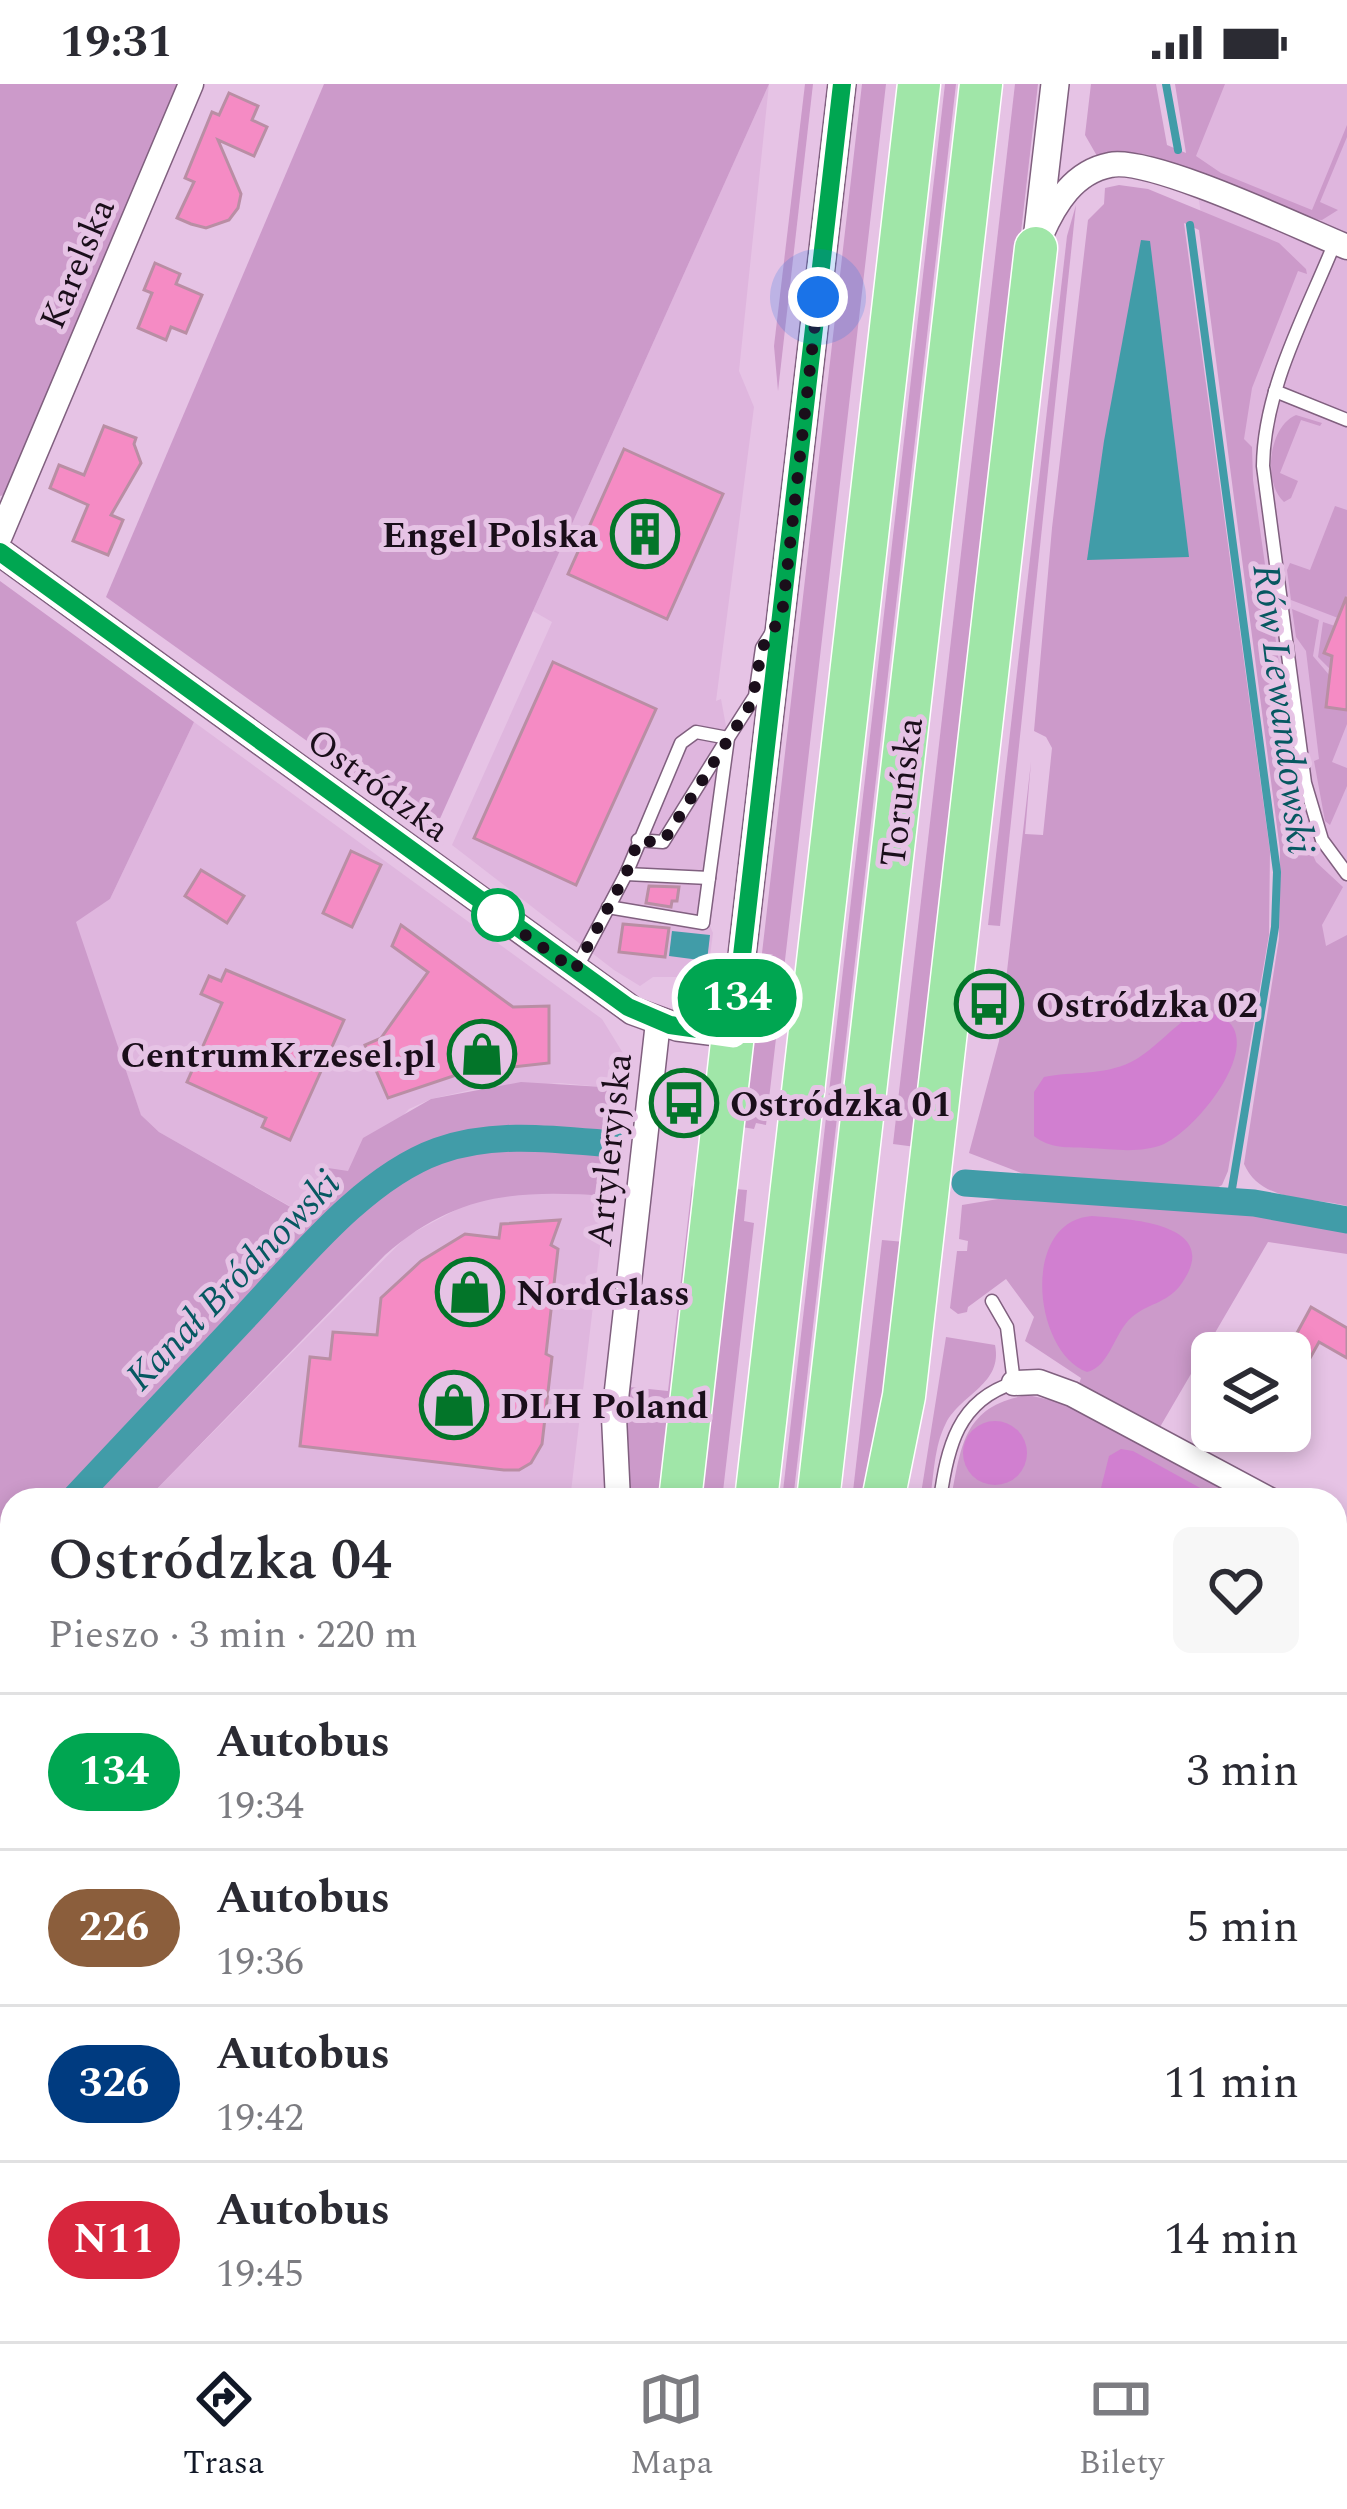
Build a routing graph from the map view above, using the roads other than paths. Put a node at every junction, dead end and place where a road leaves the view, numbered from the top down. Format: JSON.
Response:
{"nodes":[{"id":1,"x":191,"y":84,"type":"edge"},
{"id":2,"x":842,"y":84,"type":"edge"},
{"id":3,"x":919,"y":84,"type":"edge"},
{"id":4,"x":981,"y":84,"type":"edge"},
{"id":5,"x":1055,"y":84,"type":"edge"},
{"id":6,"x":1341,"y":244,"type":"edge"},
{"id":7,"x":1036,"y":248,"type":"junction"},
{"id":8,"x":1275,"y":391,"type":"junction"},
{"id":9,"x":1347,"y":420,"type":"edge"},
{"id":10,"x":0,"y":536,"type":"edge"},
{"id":11,"x":0,"y":552,"type":"edge"},
{"id":12,"x":782,"y":615,"type":"junction"},
{"id":13,"x":728,"y":738,"type":"junction"},
{"id":14,"x":638,"y":841,"type":"junction"},
{"id":15,"x":626,"y":874,"type":"junction"},
{"id":16,"x":1347,"y":874,"type":"edge"},
{"id":17,"x":709,"y":878,"type":"junction"},
{"id":18,"x":608,"y":907,"type":"junction"},
{"id":19,"x":575,"y":970,"type":"junction"},
{"id":20,"x":658,"y":1022,"type":"junction"},
{"id":21,"x":733,"y":1034,"type":"junction"},
{"id":22,"x":992,"y":1301,"type":"dead end"},
{"id":23,"x":1014,"y":1383,"type":"junction"},
{"id":24,"x":617,"y":1488,"type":"edge"},
{"id":25,"x":681,"y":1488,"type":"edge"},
{"id":26,"x":757,"y":1488,"type":"edge"},
{"id":27,"x":819,"y":1488,"type":"edge"},
{"id":28,"x":885,"y":1488,"type":"edge"},
{"id":29,"x":942,"y":1488,"type":"edge"},
{"id":30,"x":1248,"y":1488,"type":"edge"}],
"edges":[{"from":1,"to":10,"type":"street","name":"Karelska"},
{"from":2,"to":12,"type":"street"},
{"from":3,"to":26,"type":"highway","name":"Toruńska"},
{"from":4,"to":27,"type":"highway","name":"Toruńska"},
{"from":5,"to":7,"type":"street"},
{"from":6,"to":7,"type":"street"},
{"from":6,"to":8,"type":"lane"},
{"from":7,"to":28,"type":"highway"},
{"from":8,"to":9,"type":"lane"},
{"from":8,"to":16,"type":"lane"},
{"from":11,"to":19,"type":"street","name":"Ostródzka"},
{"from":12,"to":13,"type":"lane"},
{"from":12,"to":21,"type":"street"},
{"from":13,"to":14,"type":"lane"},
{"from":13,"to":14,"type":"lane"},
{"from":13,"to":17,"type":"lane"},
{"from":14,"to":15,"type":"lane"},
{"from":15,"to":17,"type":"lane"},
{"from":15,"to":18,"type":"lane"},
{"from":17,"to":18,"type":"lane"},
{"from":18,"to":19,"type":"lane"},
{"from":19,"to":20,"type":"street","name":"Ostródzka"},
{"from":20,"to":21,"type":"street","name":"Ostródzka"},
{"from":20,"to":24,"type":"street","name":"Artyleryjska"},
{"from":21,"to":25,"type":"highway"},
{"from":22,"to":23,"type":"lane"},
{"from":23,"to":29,"type":"lane"},
{"from":23,"to":30,"type":"street"}]}
